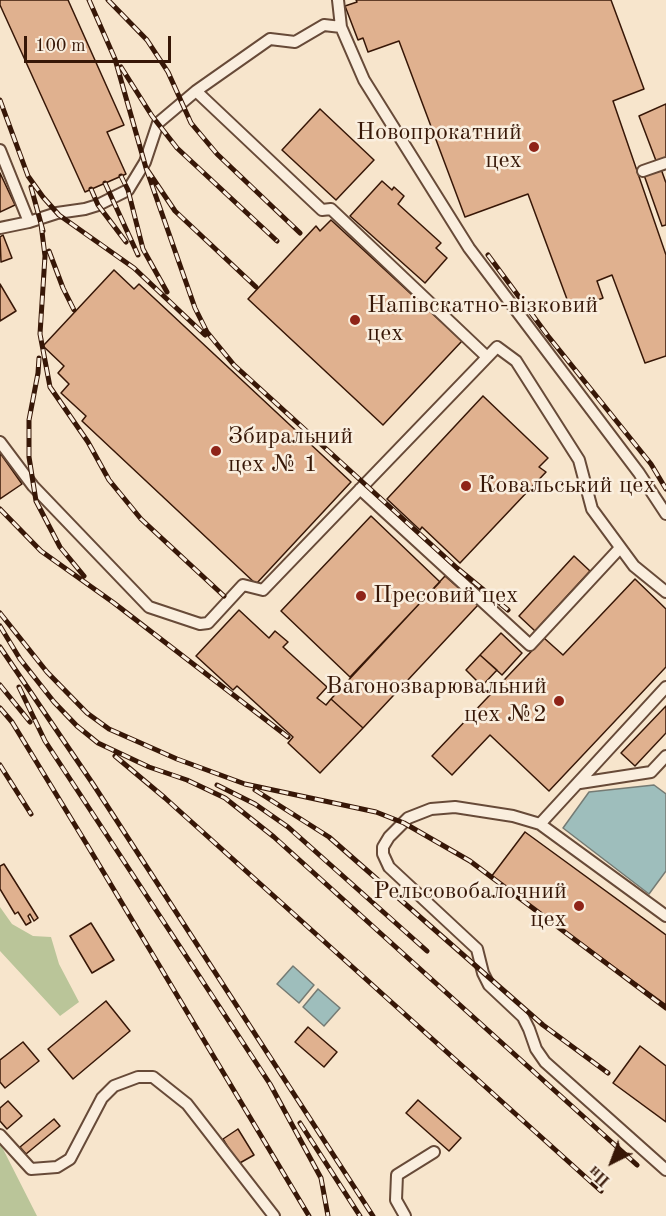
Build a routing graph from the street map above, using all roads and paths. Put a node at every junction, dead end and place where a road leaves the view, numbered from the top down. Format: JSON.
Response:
{"nodes":[{"id":1,"x":338,"y":0,"type":"edge"},
{"id":2,"x":340,"y":27,"type":"junction"},
{"id":3,"x":196,"y":91,"type":"junction"},
{"id":4,"x":0,"y":150,"type":"edge"},
{"id":5,"x":666,"y":164,"type":"edge"},
{"id":6,"x":643,"y":171,"type":"dead end"},
{"id":7,"x":29,"y":222,"type":"junction"},
{"id":8,"x":0,"y":228,"type":"edge"},
{"id":9,"x":487,"y":357,"type":"junction"},
{"id":10,"x":0,"y":442,"type":"edge"},
{"id":11,"x":360,"y":489,"type":"junction"},
{"id":12,"x":666,"y":514,"type":"edge"},
{"id":13,"x":620,"y":548,"type":"junction"},
{"id":14,"x":666,"y":592,"type":"edge"},
{"id":15,"x":666,"y":687,"type":"edge"},
{"id":16,"x":666,"y":756,"type":"edge"},
{"id":17,"x":580,"y":783,"type":"junction"},
{"id":18,"x":540,"y":825,"type":"junction"},
{"id":19,"x":666,"y":916,"type":"edge"},
{"id":20,"x":0,"y":1135,"type":"edge"},
{"id":21,"x":434,"y":1152,"type":"dead end"},
{"id":22,"x":666,"y":1170,"type":"edge"},
{"id":23,"x":274,"y":1216,"type":"edge"},
{"id":24,"x":405,"y":1216,"type":"edge"}],
"edges":[{"from":1,"to":2,"type":"lane"},
{"from":2,"to":3,"type":"lane"},
{"from":2,"to":12,"type":"lane"},
{"from":3,"to":7,"type":"lane"},
{"from":3,"to":9,"type":"lane"},
{"from":4,"to":7,"type":"lane"},
{"from":5,"to":6,"type":"lane"},
{"from":7,"to":8,"type":"lane"},
{"from":9,"to":11,"type":"lane"},
{"from":9,"to":13,"type":"lane"},
{"from":10,"to":11,"type":"lane"},
{"from":11,"to":13,"type":"lane"},
{"from":13,"to":14,"type":"lane"},
{"from":15,"to":17,"type":"lane"},
{"from":16,"to":17,"type":"lane"},
{"from":17,"to":18,"type":"lane"},
{"from":18,"to":19,"type":"lane"},
{"from":18,"to":22,"type":"lane"},
{"from":20,"to":23,"type":"lane"},
{"from":21,"to":24,"type":"lane"}]}
